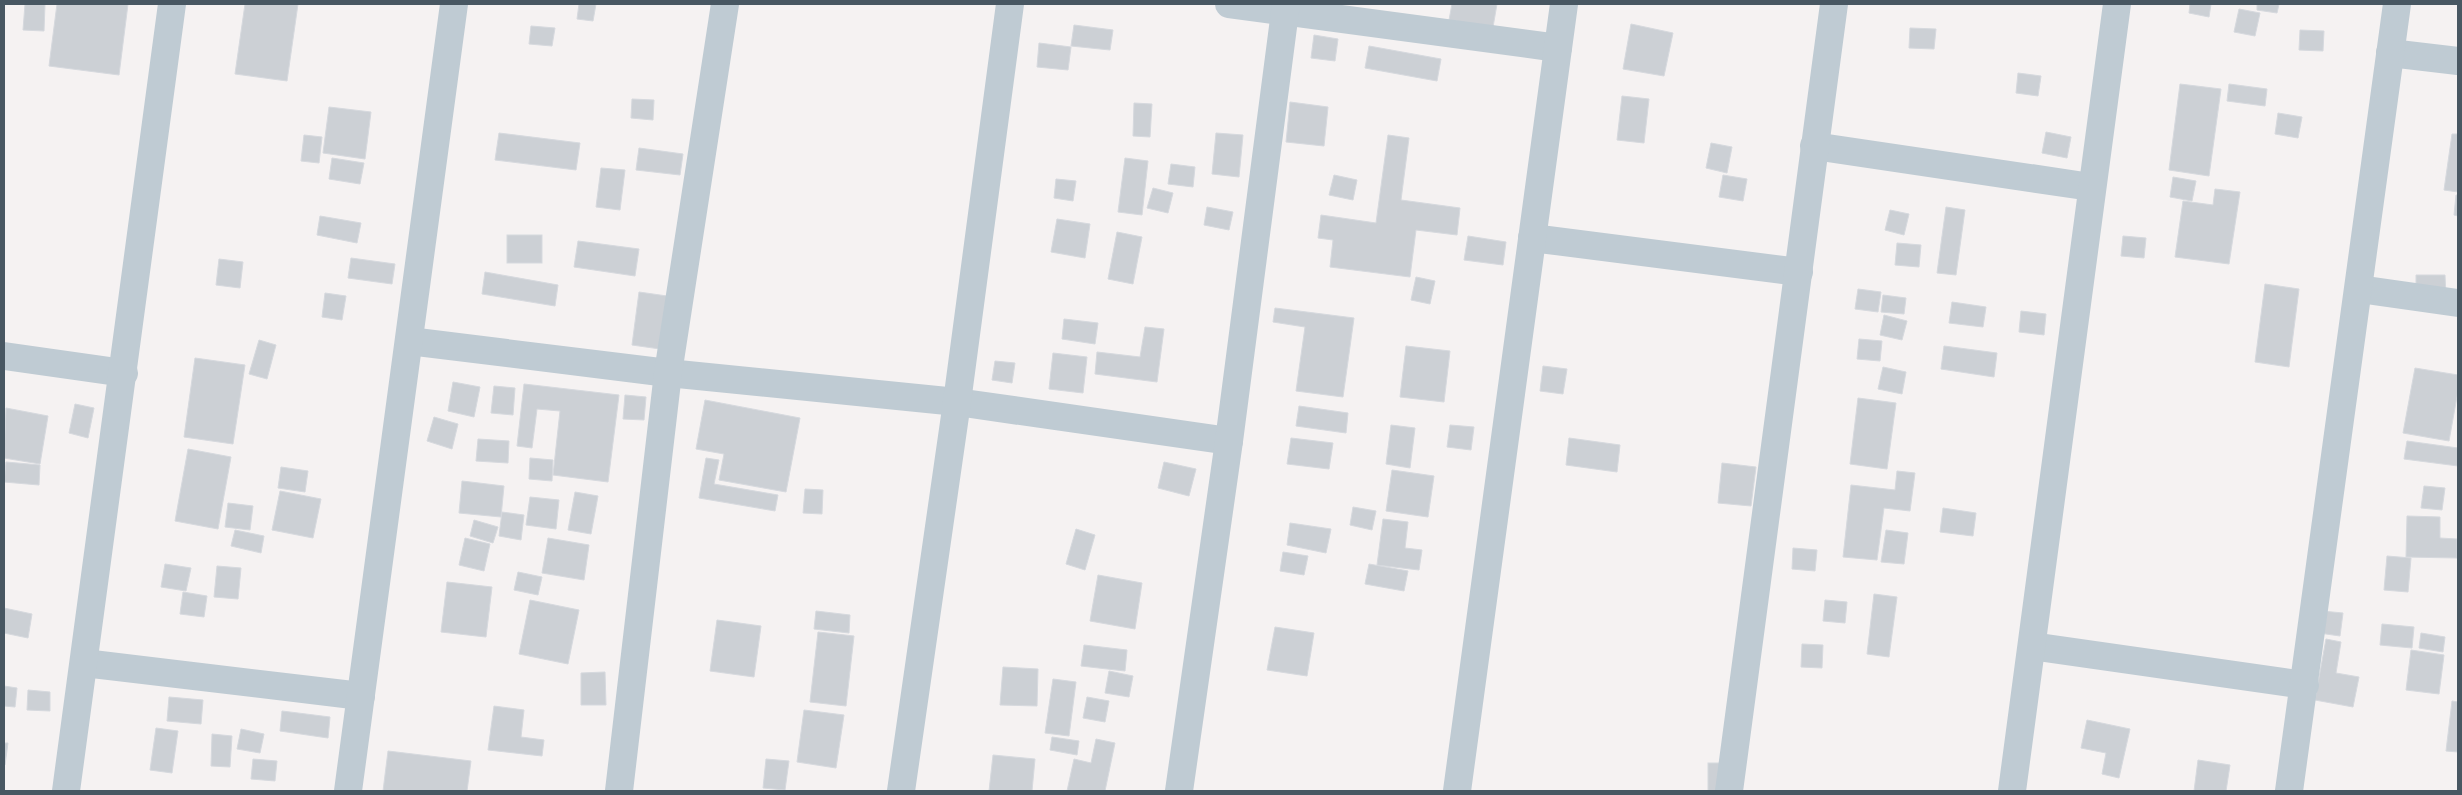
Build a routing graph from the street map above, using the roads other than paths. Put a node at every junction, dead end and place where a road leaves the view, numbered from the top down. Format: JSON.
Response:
{"nodes":[{"id":1,"x":172,"y":4,"type":"edge"},
{"id":2,"x":454,"y":4,"type":"edge"},
{"id":3,"x":725,"y":4,"type":"edge"},
{"id":4,"x":1010,"y":4,"type":"edge"},
{"id":5,"x":1229,"y":4,"type":"edge"},
{"id":6,"x":1564,"y":4,"type":"edge"},
{"id":7,"x":1834,"y":4,"type":"edge"},
{"id":8,"x":2117,"y":4,"type":"edge"},
{"id":9,"x":2397,"y":4,"type":"edge"},
{"id":10,"x":1286,"y":8,"type":"edge"},
{"id":11,"x":1558,"y":48,"type":"junction"},
{"id":12,"x":2390,"y":53,"type":"junction"},
{"id":13,"x":2458,"y":61,"type":"edge"},
{"id":14,"x":1814,"y":146,"type":"junction"},
{"id":15,"x":2091,"y":187,"type":"junction"},
{"id":16,"x":1532,"y":238,"type":"junction"},
{"id":17,"x":1799,"y":272,"type":"junction"},
{"id":18,"x":2358,"y":289,"type":"junction"},
{"id":19,"x":2458,"y":304,"type":"edge"},
{"id":20,"x":409,"y":341,"type":"junction"},
{"id":21,"x":4,"y":356,"type":"edge"},
{"id":22,"x":124,"y":373,"type":"junction"},
{"id":23,"x":668,"y":373,"type":"junction"},
{"id":24,"x":957,"y":402,"type":"junction"},
{"id":25,"x":1229,"y":441,"type":"junction"},
{"id":26,"x":2032,"y":646,"type":"junction"},
{"id":27,"x":84,"y":663,"type":"junction"},
{"id":28,"x":2305,"y":686,"type":"junction"},
{"id":29,"x":362,"y":696,"type":"junction"},
{"id":30,"x":66,"y":791,"type":"edge"},
{"id":31,"x":348,"y":791,"type":"edge"},
{"id":32,"x":619,"y":791,"type":"edge"},
{"id":33,"x":901,"y":791,"type":"edge"},
{"id":34,"x":1179,"y":791,"type":"edge"},
{"id":35,"x":1457,"y":791,"type":"edge"},
{"id":36,"x":1729,"y":791,"type":"edge"},
{"id":37,"x":2012,"y":791,"type":"edge"},
{"id":38,"x":2289,"y":791,"type":"edge"}],
"edges":[{"from":1,"to":22,"type":"street"},
{"from":2,"to":20,"type":"street"},
{"from":3,"to":23,"type":"street"},
{"from":4,"to":24,"type":"street"},
{"from":5,"to":10,"type":"street"},
{"from":6,"to":11,"type":"street"},
{"from":7,"to":14,"type":"street"},
{"from":8,"to":15,"type":"street"},
{"from":9,"to":12,"type":"street"},
{"from":10,"to":11,"type":"street"},
{"from":10,"to":25,"type":"street"},
{"from":11,"to":16,"type":"street"},
{"from":12,"to":13,"type":"street"},
{"from":12,"to":18,"type":"street"},
{"from":14,"to":15,"type":"street"},
{"from":14,"to":17,"type":"street"},
{"from":15,"to":26,"type":"street"},
{"from":16,"to":17,"type":"street"},
{"from":16,"to":35,"type":"street"},
{"from":17,"to":36,"type":"street"},
{"from":18,"to":19,"type":"street"},
{"from":18,"to":28,"type":"street"},
{"from":20,"to":23,"type":"street"},
{"from":20,"to":29,"type":"street"},
{"from":21,"to":22,"type":"street"},
{"from":22,"to":27,"type":"street"},
{"from":23,"to":24,"type":"street"},
{"from":23,"to":32,"type":"street"},
{"from":24,"to":25,"type":"street"},
{"from":24,"to":33,"type":"street"},
{"from":25,"to":34,"type":"street"},
{"from":26,"to":28,"type":"street"},
{"from":26,"to":37,"type":"street"},
{"from":27,"to":29,"type":"street"},
{"from":27,"to":30,"type":"street"},
{"from":28,"to":38,"type":"street"},
{"from":29,"to":31,"type":"street"}]}
